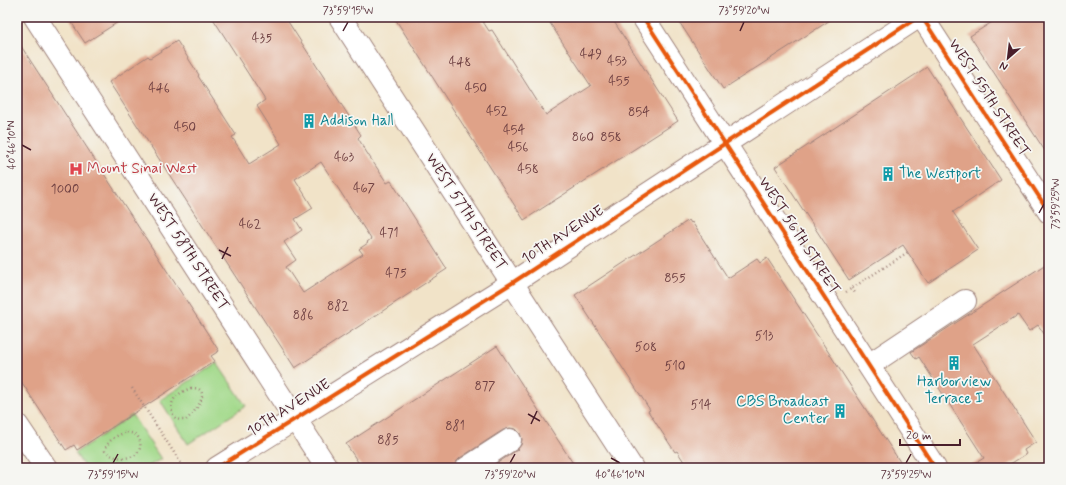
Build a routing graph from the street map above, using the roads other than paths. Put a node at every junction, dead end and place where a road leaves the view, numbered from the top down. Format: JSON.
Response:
{"nodes":[{"id":1,"x":36,"y":17,"type":"edge"},
{"id":2,"x":340,"y":17,"type":"edge"},
{"id":3,"x":643,"y":17,"type":"edge"},
{"id":4,"x":918,"y":17,"type":"edge"},
{"id":5,"x":922,"y":17,"type":"edge"},
{"id":6,"x":725,"y":144,"type":"junction"},
{"id":7,"x":1049,"y":212,"type":"edge"},
{"id":8,"x":512,"y":283,"type":"junction"},
{"id":9,"x":965,"y":301,"type":"dead end"},
{"id":10,"x":869,"y":365,"type":"junction"},
{"id":11,"x":295,"y":419,"type":"junction"},
{"id":12,"x":17,"y":424,"type":"edge"},
{"id":13,"x":510,"y":440,"type":"dead end"},
{"id":14,"x":46,"y":468,"type":"edge"},
{"id":15,"x":217,"y":468,"type":"edge"},
{"id":16,"x":327,"y":468,"type":"edge"},
{"id":17,"x":467,"y":468,"type":"edge"},
{"id":18,"x":632,"y":468,"type":"edge"},
{"id":19,"x":935,"y":468,"type":"edge"}],
"edges":[{"from":1,"to":11,"type":"main road","name":"WEST 58TH STREET"},
{"from":2,"to":8,"type":"main road","name":"WEST 57TH STREET"},
{"from":3,"to":6,"type":"main road","name":"WEST 56TH STREET"},
{"from":4,"to":6,"type":"main road","name":"10TH AVENUE"},
{"from":5,"to":7,"type":"main road","name":"WEST 55TH STREET"},
{"from":6,"to":8,"type":"main road","name":"10TH AVENUE"},
{"from":6,"to":10,"type":"main road","name":"WEST 56TH STREET"},
{"from":8,"to":11,"type":"main road","name":"10TH AVENUE"},
{"from":8,"to":18,"type":"main road","name":"WEST 57TH STREET"},
{"from":9,"to":10,"type":"main road"},
{"from":10,"to":19,"type":"main road","name":"WEST 56TH STREET"},
{"from":11,"to":15,"type":"main road","name":"10TH AVENUE"},
{"from":11,"to":16,"type":"main road","name":"WEST 58TH STREET"},
{"from":12,"to":14,"type":"main road"},
{"from":13,"to":17,"type":"main road"}]}
